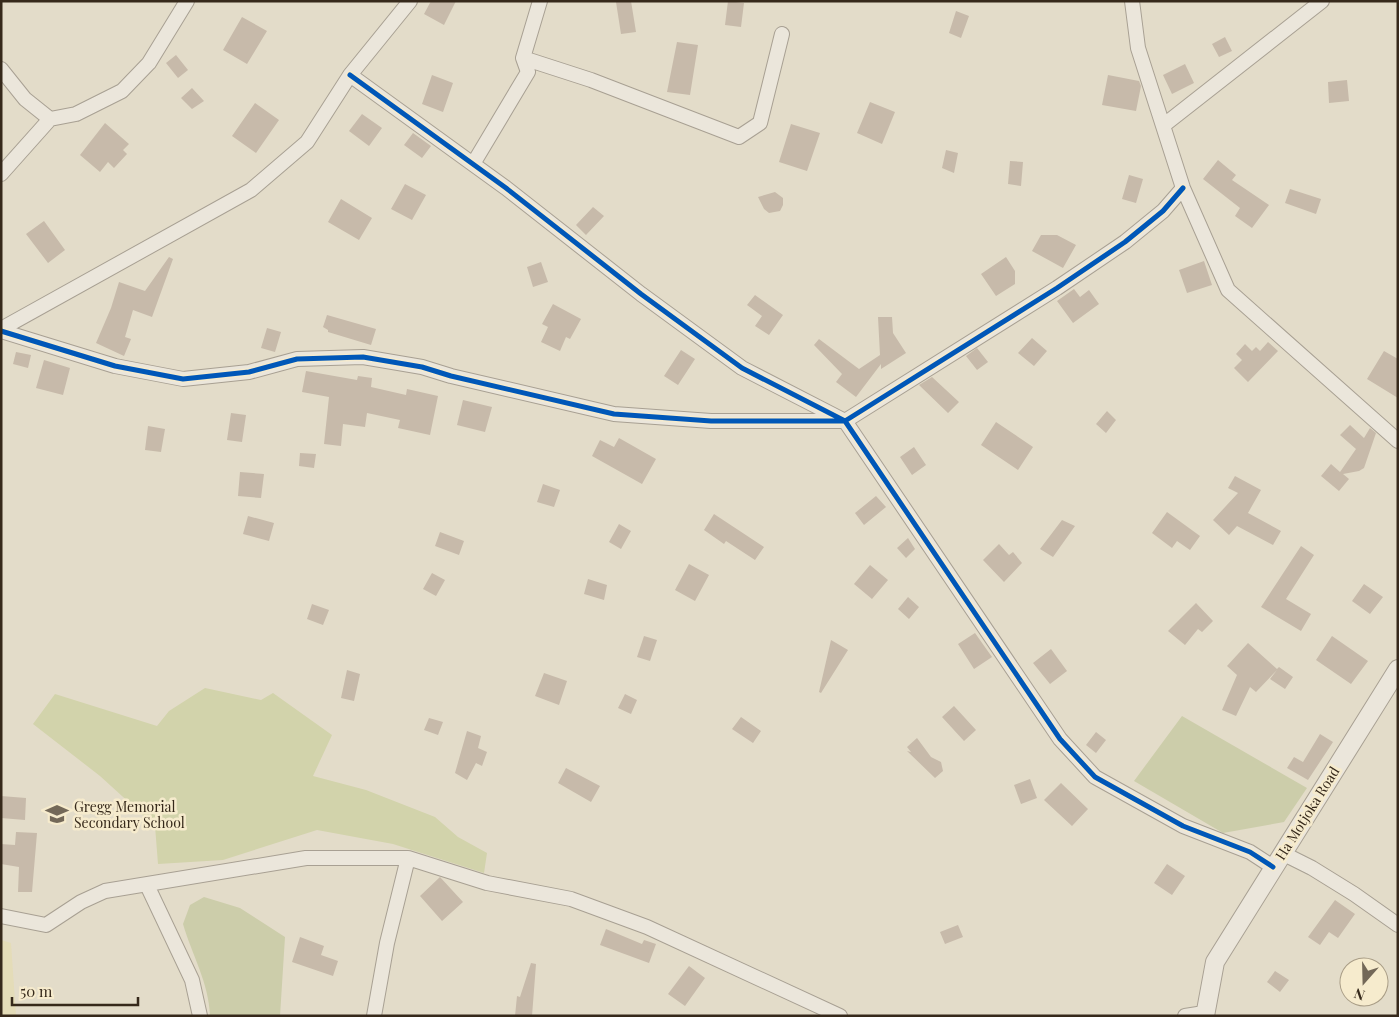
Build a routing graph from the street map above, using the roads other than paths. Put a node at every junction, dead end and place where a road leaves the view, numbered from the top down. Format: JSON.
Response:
{"nodes":[{"id":1,"x":187,"y":1,"type":"edge"},
{"id":2,"x":410,"y":1,"type":"edge"},
{"id":3,"x":540,"y":1,"type":"edge"},
{"id":4,"x":1132,"y":1,"type":"edge"},
{"id":5,"x":1322,"y":1,"type":"edge"},
{"id":6,"x":782,"y":34,"type":"dead end"},
{"id":7,"x":523,"y":58,"type":"junction"},
{"id":8,"x":1,"y":68,"type":"edge"},
{"id":9,"x":350,"y":75,"type":"junction"},
{"id":10,"x":50,"y":119,"type":"junction"},
{"id":11,"x":1164,"y":125,"type":"junction"},
{"id":12,"x":473,"y":164,"type":"junction"},
{"id":13,"x":1,"y":174,"type":"edge"},
{"id":14,"x":1183,"y":188,"type":"junction"},
{"id":15,"x":1,"y":330,"type":"edge"},
{"id":16,"x":845,"y":421,"type":"junction"},
{"id":17,"x":1398,"y":442,"type":"edge"},
{"id":18,"x":1396,"y":674,"type":"edge"},
{"id":19,"x":408,"y":858,"type":"junction"},
{"id":20,"x":1278,"y":860,"type":"junction"},
{"id":21,"x":147,"y":885,"type":"junction"},
{"id":22,"x":1,"y":916,"type":"edge"},
{"id":23,"x":1398,"y":925,"type":"edge"},
{"id":24,"x":1204,"y":1015,"type":"edge"},
{"id":25,"x":200,"y":1016,"type":"edge"},
{"id":26,"x":374,"y":1016,"type":"edge"},
{"id":27,"x":840,"y":1016,"type":"edge"},
{"id":28,"x":1185,"y":1016,"type":"edge"}],
"edges":[{"from":1,"to":10,"type":"street"},
{"from":2,"to":9,"type":"street"},
{"from":3,"to":7,"type":"street"},
{"from":4,"to":11,"type":"street"},
{"from":5,"to":11,"type":"street"},
{"from":6,"to":7,"type":"street"},
{"from":7,"to":12,"type":"street"},
{"from":8,"to":10,"type":"street"},
{"from":9,"to":12,"type":"street"},
{"from":9,"to":15,"type":"street"},
{"from":10,"to":13,"type":"street"},
{"from":11,"to":14,"type":"street"},
{"from":12,"to":16,"type":"street"},
{"from":14,"to":16,"type":"street"},
{"from":14,"to":17,"type":"street"},
{"from":15,"to":16,"type":"street"},
{"from":16,"to":20,"type":"street"},
{"from":18,"to":20,"type":"street","name":"Ha Motjoka Road"},
{"from":19,"to":21,"type":"street"},
{"from":19,"to":26,"type":"street"},
{"from":19,"to":27,"type":"street"},
{"from":20,"to":23,"type":"street"},
{"from":20,"to":24,"type":"street","name":"Ha Motjoka Road"},
{"from":21,"to":22,"type":"street"},
{"from":21,"to":25,"type":"street"},
{"from":24,"to":28,"type":"street"}]}
